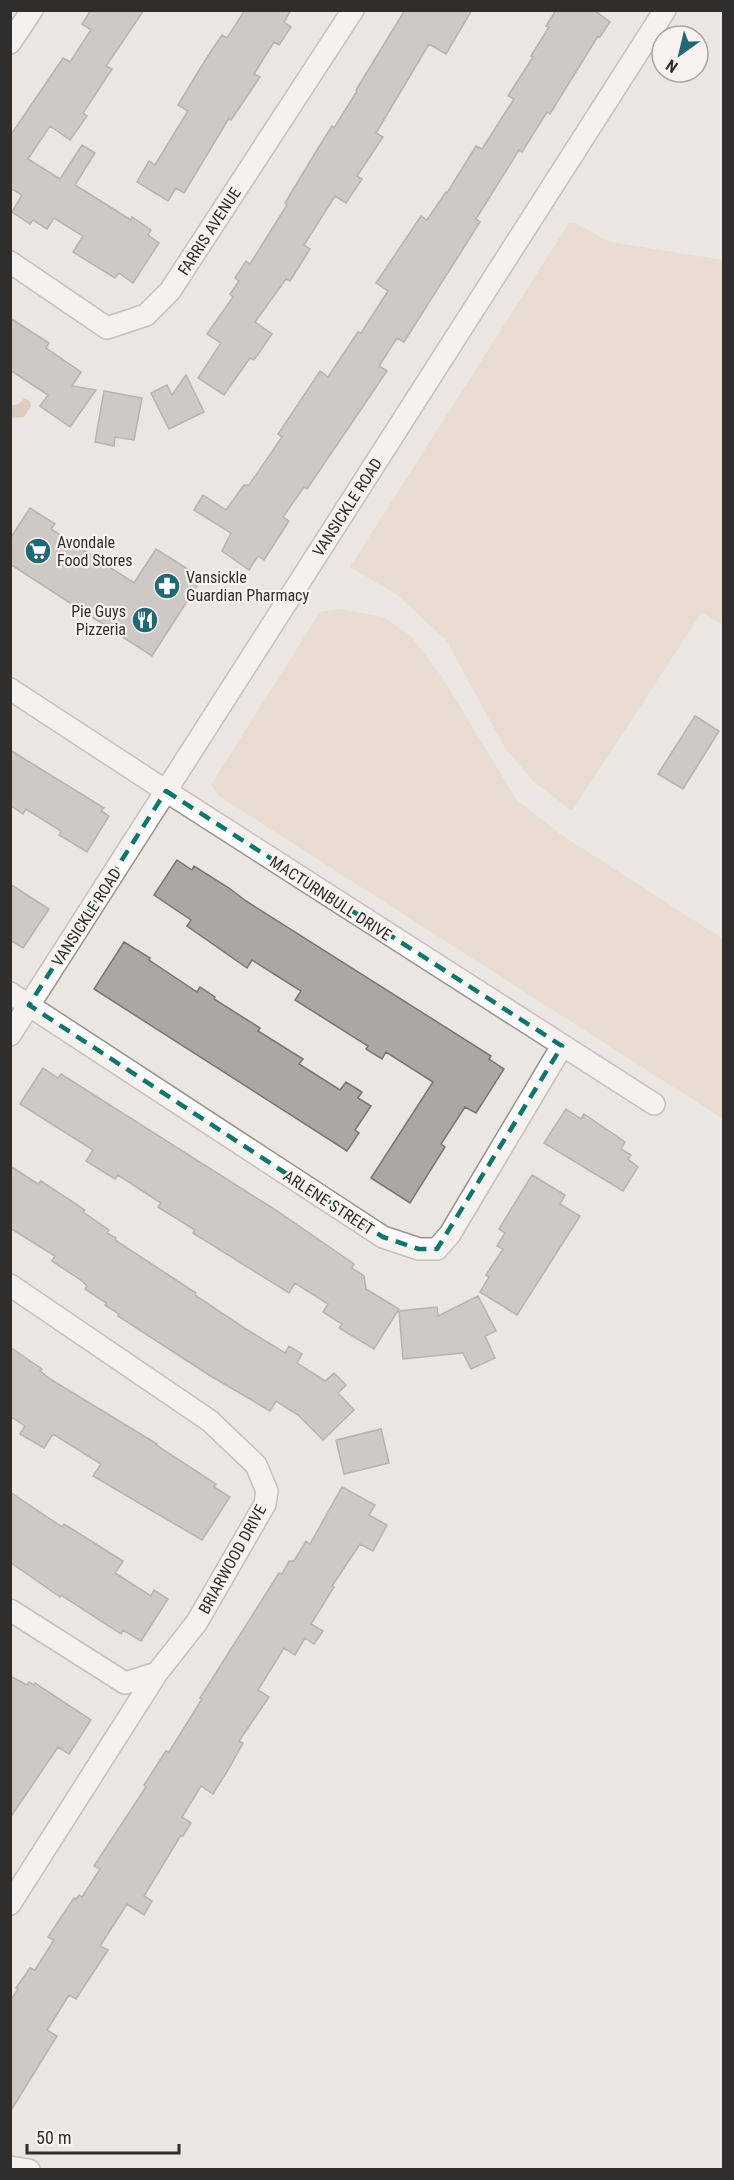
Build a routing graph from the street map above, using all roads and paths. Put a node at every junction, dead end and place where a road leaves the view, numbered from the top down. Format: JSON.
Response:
{"nodes":[{"id":1,"x":32,"y":10,"type":"edge"},
{"id":2,"x":353,"y":10,"type":"edge"},
{"id":3,"x":665,"y":10,"type":"edge"},
{"id":4,"x":10,"y":43,"type":"edge"},
{"id":5,"x":10,"y":262,"type":"edge"},
{"id":6,"x":10,"y":689,"type":"edge"},
{"id":7,"x":166,"y":791,"type":"junction"},
{"id":8,"x":10,"y":993,"type":"edge"},
{"id":9,"x":29,"y":1005,"type":"junction"},
{"id":10,"x":10,"y":1035,"type":"edge"},
{"id":11,"x":562,"y":1046,"type":"junction"},
{"id":12,"x":654,"y":1104,"type":"dead end"},
{"id":13,"x":10,"y":1285,"type":"edge"},
{"id":14,"x":10,"y":1610,"type":"edge"},
{"id":15,"x":158,"y":1672,"type":"junction"},
{"id":16,"x":10,"y":1904,"type":"edge"},
{"id":17,"x":10,"y":2167,"type":"edge"},
{"id":18,"x":29,"y":2169,"type":"edge"}],
"edges":[{"from":1,"to":4,"type":"street"},
{"from":2,"to":5,"type":"street","name":"FARRIS AVENUE"},
{"from":3,"to":7,"type":"street","name":"VANSICKLE ROAD"},
{"from":6,"to":7,"type":"street","name":"MACTURNBULL DRIVE"},
{"from":7,"to":9,"type":"street","name":"VANSICKLE ROAD"},
{"from":7,"to":11,"type":"street","name":"MACTURNBULL DRIVE"},
{"from":8,"to":9,"type":"street","name":"ARLENE STREET"},
{"from":9,"to":10,"type":"street","name":"VANSICKLE ROAD"},
{"from":9,"to":11,"type":"street","name":"ARLENE STREET"},
{"from":11,"to":12,"type":"street","name":"MACTURNBULL DRIVE"},
{"from":13,"to":15,"type":"street","name":"BRIARWOOD DRIVE"},
{"from":14,"to":15,"type":"street"},
{"from":15,"to":16,"type":"street","name":"BRIARWOOD DRIVE"},
{"from":17,"to":18,"type":"street"}]}
